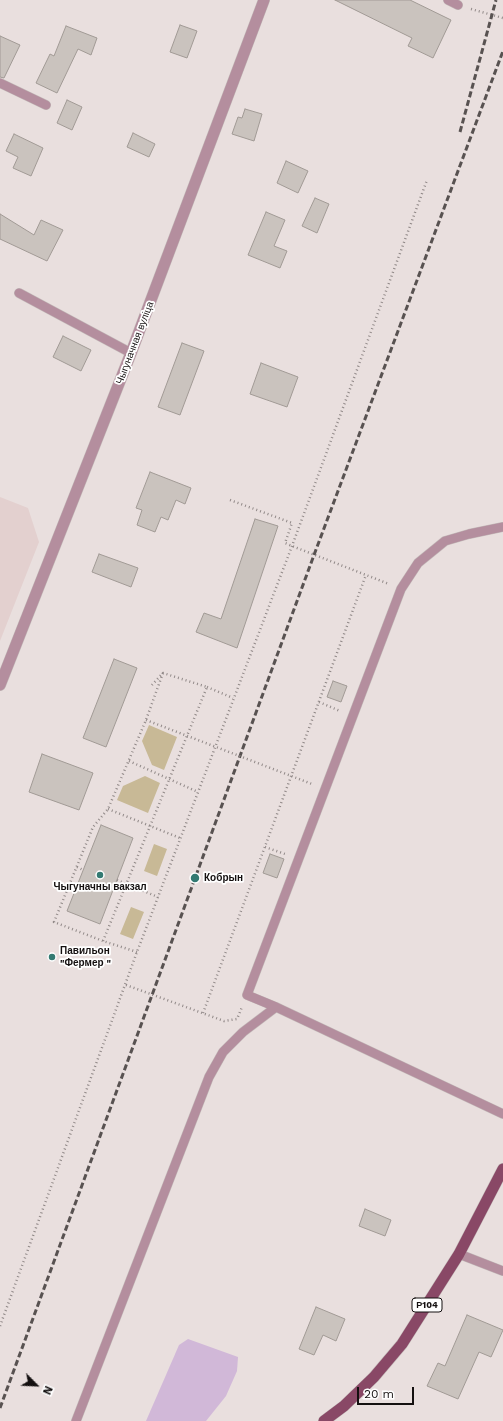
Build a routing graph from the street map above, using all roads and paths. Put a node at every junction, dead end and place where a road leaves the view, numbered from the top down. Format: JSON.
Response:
{"nodes":[{"id":1,"x":264,"y":0,"type":"edge"},
{"id":2,"x":448,"y":0,"type":"edge"},
{"id":3,"x":458,"y":5,"type":"joint"},
{"id":4,"x":503,"y":18,"type":"edge"},
{"id":5,"x":0,"y":83,"type":"edge"},
{"id":6,"x":46,"y":105,"type":"dead end"},
{"id":7,"x":427,"y":180,"type":"dead end"},
{"id":8,"x":19,"y":293,"type":"dead end"},
{"id":9,"x":131,"y":353,"type":"junction"},
{"id":10,"x":230,"y":500,"type":"dead end"},
{"id":11,"x":503,"y":527,"type":"edge"},
{"id":12,"x":292,"y":546,"type":"junction"},
{"id":13,"x":366,"y":575,"type":"junction"},
{"id":14,"x":401,"y":589,"type":"junction"},
{"id":15,"x":163,"y":673,"type":"junction"},
{"id":16,"x":0,"y":684,"type":"edge"},
{"id":17,"x":151,"y":686,"type":"dead end"},
{"id":18,"x":207,"y":687,"type":"junction"},
{"id":19,"x":233,"y":698,"type":"junction"},
{"id":20,"x":319,"y":702,"type":"junction"},
{"id":21,"x":339,"y":710,"type":"dead end"},
{"id":22,"x":146,"y":720,"type":"junction"},
{"id":23,"x":129,"y":761,"type":"junction"},
{"id":24,"x":169,"y":779,"type":"junction"},
{"id":25,"x":312,"y":784,"type":"dead end"},
{"id":26,"x":198,"y":792,"type":"junction"},
{"id":27,"x":108,"y":809,"type":"junction"},
{"id":28,"x":150,"y":826,"type":"junction"},
{"id":29,"x":180,"y":838,"type":"junction"},
{"id":30,"x":265,"y":847,"type":"junction"},
{"id":31,"x":284,"y":854,"type":"dead end"},
{"id":32,"x":77,"y":867,"type":"junction"},
{"id":33,"x":83,"y":870,"type":"dead end"},
{"id":34,"x":117,"y":880,"type":"dead end"},
{"id":35,"x":126,"y":884,"type":"junction"},
{"id":36,"x":158,"y":897,"type":"junction"},
{"id":37,"x":103,"y":941,"type":"junction"},
{"id":38,"x":137,"y":952,"type":"junction"},
{"id":39,"x":126,"y":985,"type":"junction"},
{"id":40,"x":246,"y":996,"type":"junction"},
{"id":41,"x":276,"y":1007,"type":"junction"},
{"id":42,"x":203,"y":1013,"type":"junction"},
{"id":43,"x":503,"y":1114,"type":"edge"},
{"id":44,"x":503,"y":1169,"type":"edge"},
{"id":45,"x":459,"y":1254,"type":"junction"},
{"id":46,"x":503,"y":1271,"type":"edge"},
{"id":47,"x":0,"y":1326,"type":"edge"},
{"id":48,"x":76,"y":1421,"type":"edge"},
{"id":49,"x":324,"y":1421,"type":"edge"}],
"edges":[{"from":1,"to":9,"type":"street","name":"Чыгуначная вуліца"},
{"from":2,"to":3,"type":"lane"},
{"from":3,"to":4,"type":"path"},
{"from":5,"to":6,"type":"lane"},
{"from":7,"to":12,"type":"path"},
{"from":8,"to":9,"type":"lane"},
{"from":9,"to":16,"type":"street","name":"Чыгуначная вуліца"},
{"from":10,"to":12,"type":"path"},
{"from":11,"to":14,"type":"lane"},
{"from":12,"to":13,"type":"path"},
{"from":12,"to":19,"type":"path"},
{"from":13,"to":14,"type":"path"},
{"from":13,"to":20,"type":"path"},
{"from":14,"to":40,"type":"lane"},
{"from":15,"to":17,"type":"path"},
{"from":15,"to":18,"type":"path"},
{"from":15,"to":22,"type":"path"},
{"from":18,"to":19,"type":"path"},
{"from":18,"to":24,"type":"path"},
{"from":19,"to":26,"type":"path"},
{"from":20,"to":21,"type":"path"},
{"from":20,"to":30,"type":"path"},
{"from":22,"to":23,"type":"path"},
{"from":22,"to":25,"type":"path","bridge":true},
{"from":23,"to":24,"type":"path"},
{"from":23,"to":27,"type":"path"},
{"from":24,"to":26,"type":"path"},
{"from":24,"to":28,"type":"path"},
{"from":26,"to":29,"type":"path"},
{"from":27,"to":28,"type":"path"},
{"from":27,"to":32,"type":"path"},
{"from":28,"to":29,"type":"path"},
{"from":28,"to":35,"type":"path"},
{"from":29,"to":36,"type":"path"},
{"from":30,"to":31,"type":"path"},
{"from":30,"to":42,"type":"path"},
{"from":32,"to":33,"type":"path"},
{"from":32,"to":37,"type":"path"},
{"from":34,"to":35,"type":"path"},
{"from":35,"to":36,"type":"path"},
{"from":35,"to":37,"type":"path"},
{"from":36,"to":38,"type":"path"},
{"from":37,"to":38,"type":"path"},
{"from":38,"to":39,"type":"path"},
{"from":39,"to":42,"type":"path"},
{"from":39,"to":47,"type":"path"},
{"from":40,"to":41,"type":"lane"},
{"from":40,"to":42,"type":"path"},
{"from":41,"to":43,"type":"lane"},
{"from":41,"to":48,"type":"lane"},
{"from":44,"to":45,"type":"main road","number":"Р104"},
{"from":45,"to":46,"type":"lane"},
{"from":45,"to":49,"type":"main road","number":"Р104"}]}
